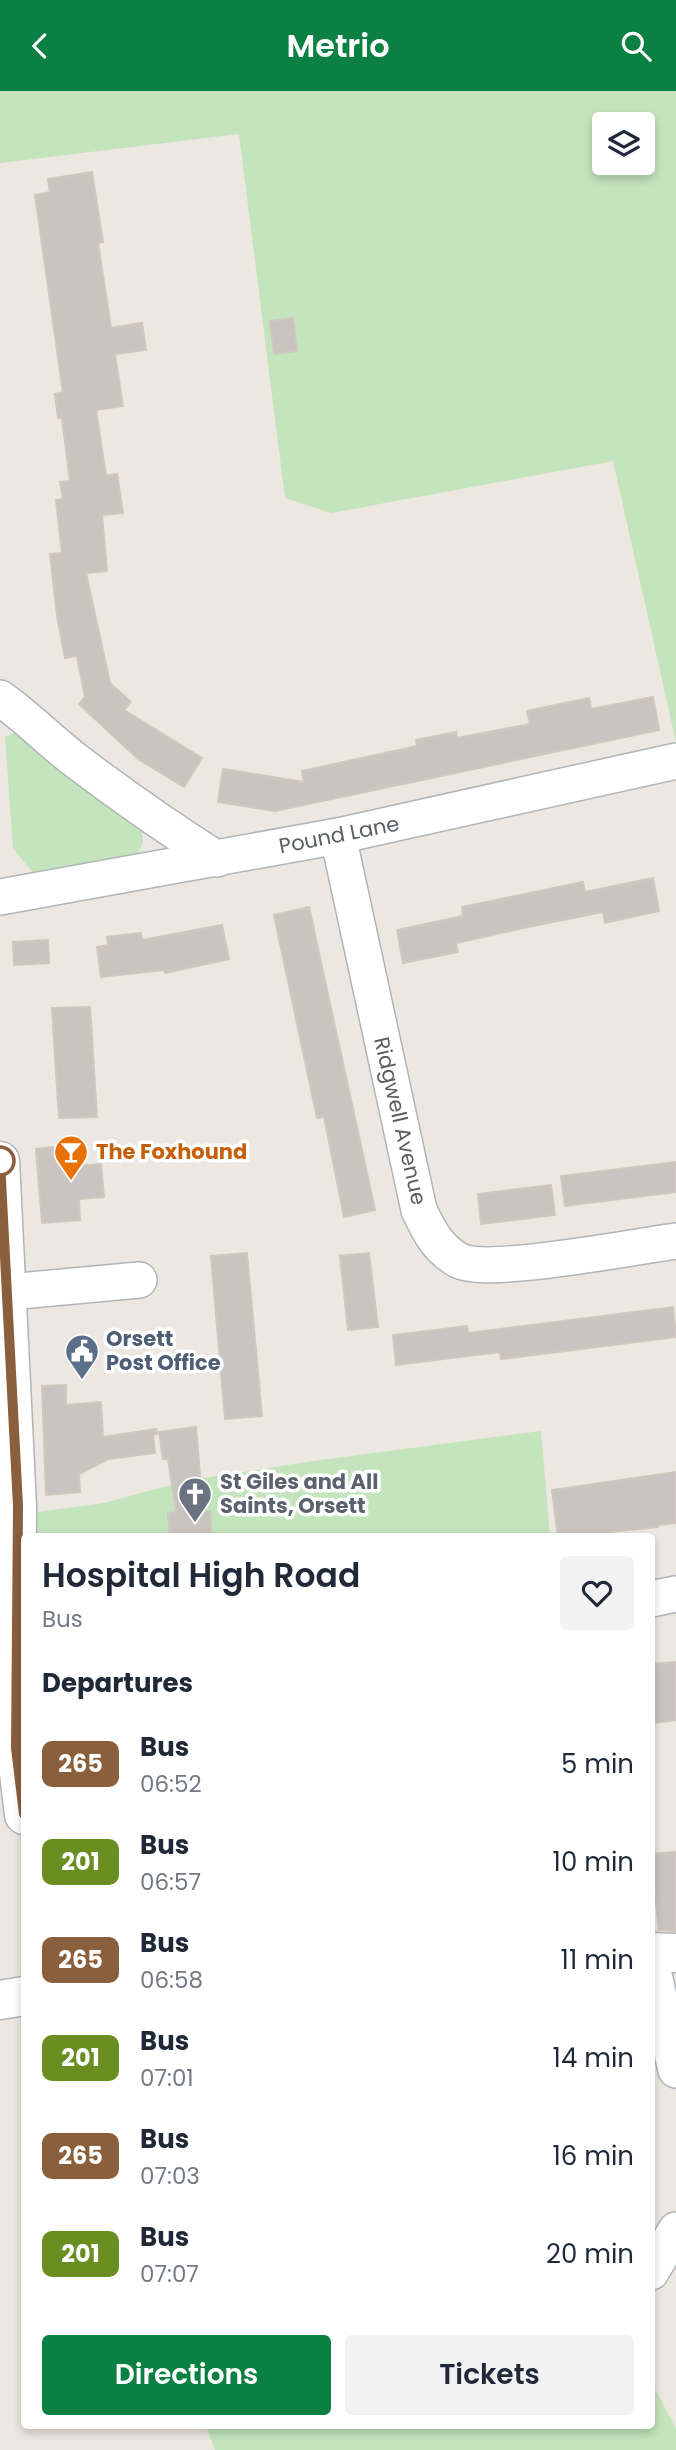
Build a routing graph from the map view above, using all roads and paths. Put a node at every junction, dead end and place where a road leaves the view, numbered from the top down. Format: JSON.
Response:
{"nodes":[{"id":1,"x":0,"y":698,"type":"edge"},
{"id":2,"x":676,"y":761,"type":"edge"},
{"id":3,"x":338,"y":836,"type":"junction"},
{"id":4,"x":216,"y":859,"type":"junction"},
{"id":5,"x":0,"y":897,"type":"edge"},
{"id":6,"x":0,"y":1161,"type":"edge"},
{"id":7,"x":676,"y":1241,"type":"edge"},
{"id":8,"x":139,"y":1280,"type":"dead end"},
{"id":9,"x":8,"y":1292,"type":"junction"},
{"id":10,"x":676,"y":1594,"type":"edge"},
{"id":11,"x":655,"y":1598,"type":"edge"},
{"id":12,"x":21,"y":1790,"type":"edge"},
{"id":13,"x":655,"y":1952,"type":"edge"},
{"id":14,"x":676,"y":1953,"type":"edge"},
{"id":15,"x":655,"y":1979,"type":"edge"},
{"id":16,"x":21,"y":1996,"type":"edge"},
{"id":17,"x":0,"y":2000,"type":"edge"},
{"id":18,"x":676,"y":2070,"type":"edge"},
{"id":19,"x":676,"y":2230,"type":"edge"},
{"id":20,"x":655,"y":2265,"type":"edge"}],
"edges":[{"from":1,"to":4,"type":"street"},
{"from":2,"to":3,"type":"street","name":"Pound Lane"},
{"from":3,"to":4,"type":"street","name":"Pound Lane"},
{"from":3,"to":7,"type":"street","name":"Ridgwell Avenue"},
{"from":4,"to":5,"type":"street","name":"Pound Lane"},
{"from":6,"to":9,"type":"main road"},
{"from":8,"to":9,"type":"street"},
{"from":9,"to":12,"type":"main road"},
{"from":10,"to":11,"type":"street"},
{"from":13,"to":14,"type":"main road"},
{"from":15,"to":18,"type":"street"},
{"from":16,"to":17,"type":"main road"},
{"from":19,"to":20,"type":"street"}]}
